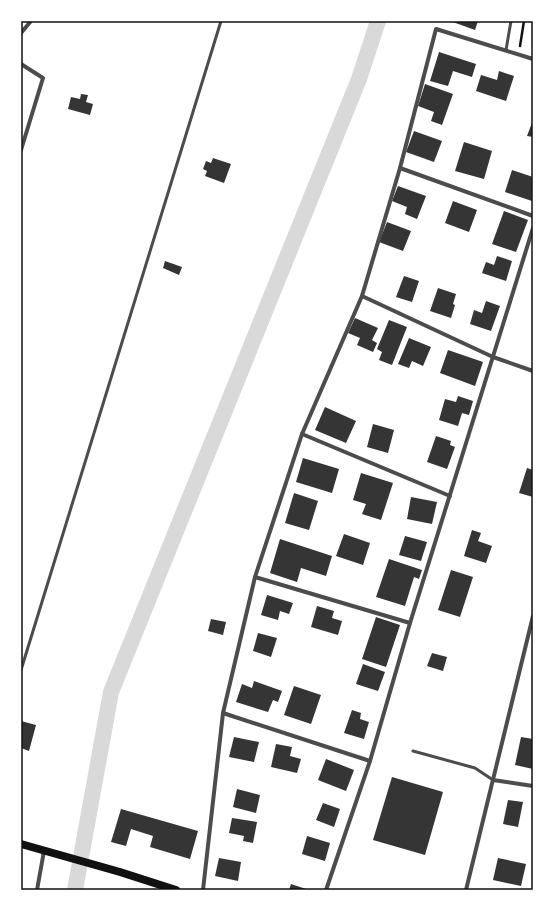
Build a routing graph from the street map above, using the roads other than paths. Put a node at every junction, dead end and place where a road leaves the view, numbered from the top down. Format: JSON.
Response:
{"nodes":[{"id":1,"x":31,"y":21,"type":"edge"},
{"id":2,"x":221,"y":21,"type":"edge"},
{"id":3,"x":512,"y":21,"type":"edge"},
{"id":4,"x":21,"y":33,"type":"edge"},
{"id":5,"x":506,"y":50,"type":"junction"},
{"id":6,"x":533,"y":59,"type":"edge"},
{"id":7,"x":21,"y":64,"type":"edge"},
{"id":8,"x":21,"y":150,"type":"edge"},
{"id":9,"x":400,"y":168,"type":"junction"},
{"id":10,"x":533,"y":216,"type":"edge"},
{"id":11,"x":533,"y":228,"type":"edge"},
{"id":12,"x":362,"y":296,"type":"junction"},
{"id":13,"x":493,"y":357,"type":"junction"},
{"id":14,"x":533,"y":371,"type":"edge"},
{"id":15,"x":302,"y":434,"type":"junction"},
{"id":16,"x":450,"y":496,"type":"junction"},
{"id":17,"x":255,"y":577,"type":"junction"},
{"id":18,"x":533,"y":616,"type":"edge"},
{"id":19,"x":410,"y":623,"type":"junction"},
{"id":20,"x":21,"y":670,"type":"edge"},
{"id":21,"x":223,"y":713,"type":"junction"},
{"id":22,"x":413,"y":751,"type":"dead end"},
{"id":23,"x":370,"y":761,"type":"junction"},
{"id":24,"x":493,"y":780,"type":"junction"},
{"id":25,"x":533,"y":786,"type":"edge"},
{"id":26,"x":21,"y":844,"type":"edge"},
{"id":27,"x":44,"y":850,"type":"junction"},
{"id":28,"x":37,"y":890,"type":"edge"},
{"id":29,"x":176,"y":890,"type":"edge"},
{"id":30,"x":203,"y":890,"type":"edge"},
{"id":31,"x":326,"y":890,"type":"edge"},
{"id":32,"x":466,"y":890,"type":"edge"}],
"edges":[{"from":1,"to":4,"type":"street"},
{"from":2,"to":20,"type":"lane"},
{"from":3,"to":5,"type":"lane"},
{"from":5,"to":6,"type":"street"},
{"from":5,"to":9,"type":"street"},
{"from":7,"to":8,"type":"street"},
{"from":9,"to":10,"type":"street"},
{"from":9,"to":12,"type":"street"},
{"from":11,"to":13,"type":"street"},
{"from":12,"to":13,"type":"street"},
{"from":12,"to":15,"type":"street"},
{"from":13,"to":14,"type":"street"},
{"from":13,"to":16,"type":"street"},
{"from":15,"to":16,"type":"street"},
{"from":15,"to":17,"type":"street"},
{"from":16,"to":19,"type":"street"},
{"from":17,"to":19,"type":"street"},
{"from":17,"to":21,"type":"street"},
{"from":18,"to":24,"type":"street"},
{"from":19,"to":23,"type":"street"},
{"from":21,"to":23,"type":"street"},
{"from":21,"to":30,"type":"street"},
{"from":22,"to":24,"type":"lane"},
{"from":23,"to":31,"type":"street"},
{"from":24,"to":25,"type":"street"},
{"from":24,"to":32,"type":"street"},
{"from":26,"to":27,"type":"main road"},
{"from":27,"to":28,"type":"street"},
{"from":27,"to":29,"type":"main road"}]}
